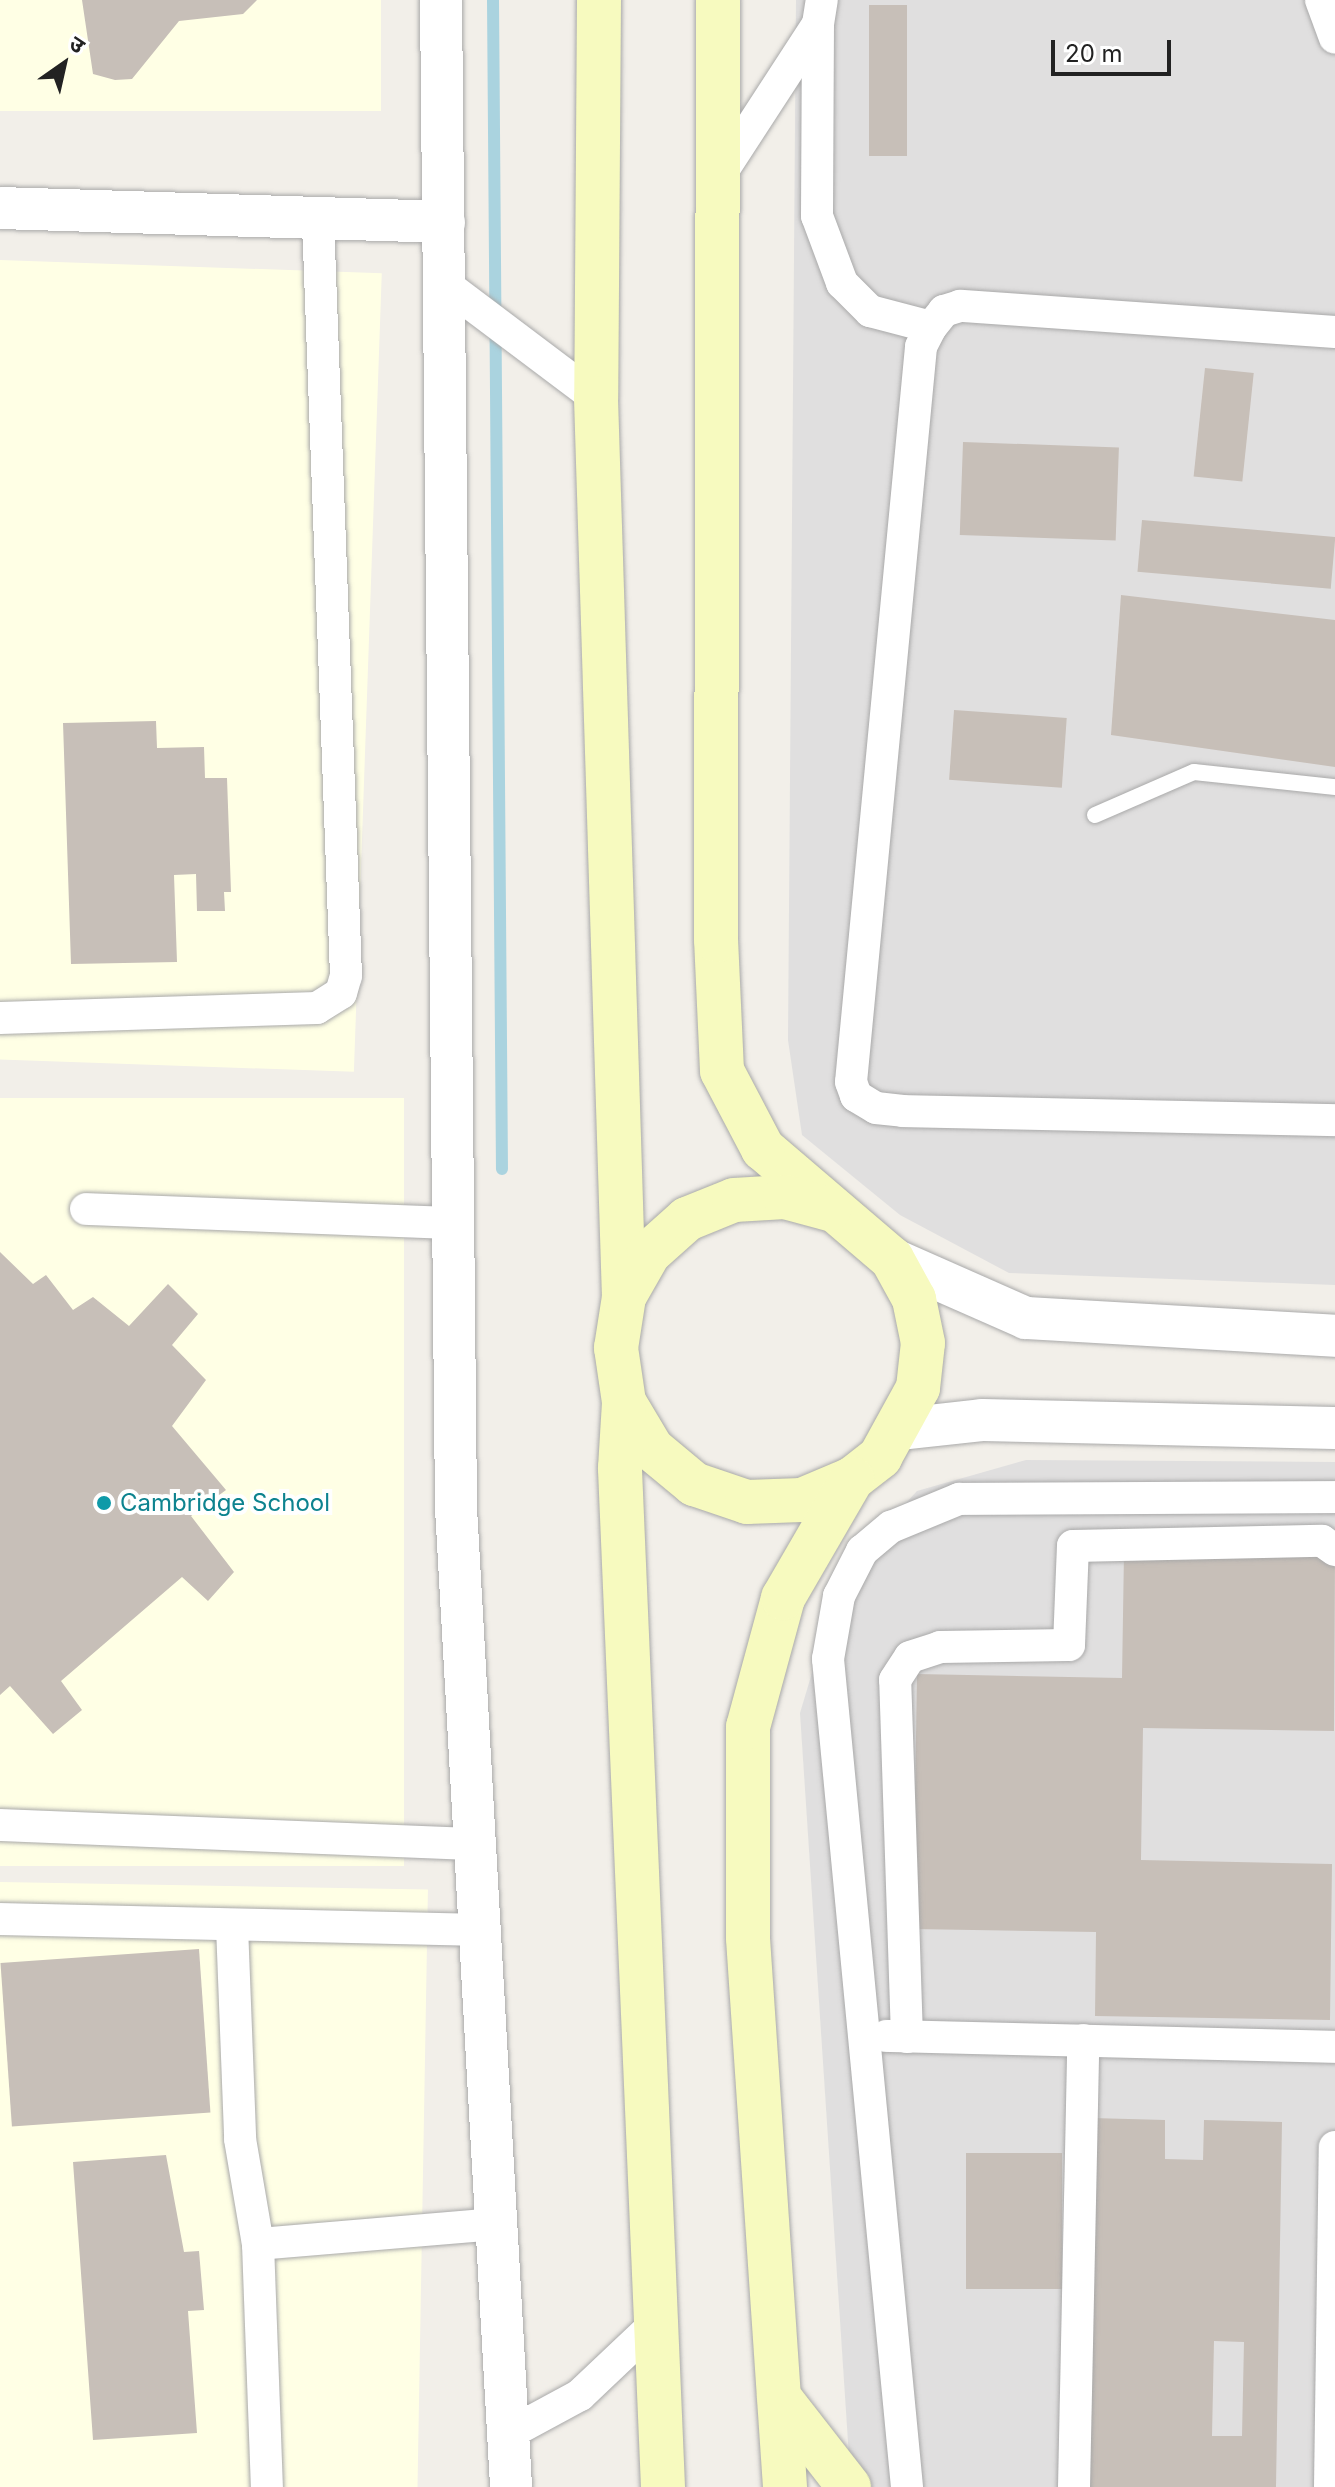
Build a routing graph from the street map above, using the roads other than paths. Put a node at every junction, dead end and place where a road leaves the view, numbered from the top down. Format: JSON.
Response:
{"nodes":[{"id":1,"x":441,"y":0,"type":"edge"},
{"id":2,"x":599,"y":0,"type":"edge"},
{"id":3,"x":718,"y":0,"type":"edge"},
{"id":4,"x":1321,"y":0,"type":"edge"},
{"id":5,"x":820,"y":12,"type":"edge"},
{"id":6,"x":1335,"y":38,"type":"edge"},
{"id":7,"x":716,"y":181,"type":"junction"},
{"id":8,"x":0,"y":208,"type":"edge"},
{"id":9,"x":318,"y":218,"type":"junction"},
{"id":10,"x":444,"y":222,"type":"junction"},
{"id":11,"x":462,"y":297,"type":"junction"},
{"id":12,"x":931,"y":327,"type":"junction"},
{"id":13,"x":1335,"y":332,"type":"edge"},
{"id":14,"x":596,"y":398,"type":"junction"},
{"id":15,"x":1335,"y":787,"type":"edge"},
{"id":16,"x":1095,"y":815,"type":"dead end"},
{"id":17,"x":0,"y":1018,"type":"edge"},
{"id":18,"x":1335,"y":1120,"type":"edge"},
{"id":19,"x":86,"y":1209,"type":"dead end"},
{"id":20,"x":835,"y":1211,"type":"junction"},
{"id":21,"x":454,"y":1223,"type":"junction"},
{"id":22,"x":892,"y":1259,"type":"junction"},
{"id":23,"x":624,"y":1297,"type":"junction"},
{"id":24,"x":1335,"y":1336,"type":"edge"},
{"id":25,"x":624,"y":1402,"type":"junction"},
{"id":26,"x":1335,"y":1428,"type":"edge"},
{"id":27,"x":901,"y":1429,"type":"junction"},
{"id":28,"x":852,"y":1479,"type":"junction"},
{"id":29,"x":1335,"y":1497,"type":"edge"},
{"id":30,"x":1335,"y":1550,"type":"edge"},
{"id":31,"x":0,"y":1825,"type":"edge"},
{"id":32,"x":474,"y":1844,"type":"junction"},
{"id":33,"x":0,"y":1919,"type":"edge"},
{"id":34,"x":232,"y":1926,"type":"junction"},
{"id":35,"x":478,"y":1930,"type":"junction"},
{"id":36,"x":863,"y":2036,"type":"junction"},
{"id":37,"x":907,"y":2037,"type":"junction"},
{"id":38,"x":1083,"y":2040,"type":"junction"},
{"id":39,"x":1335,"y":2047,"type":"edge"},
{"id":40,"x":1335,"y":2147,"type":"edge"},
{"id":41,"x":498,"y":2224,"type":"junction"},
{"id":42,"x":258,"y":2244,"type":"junction"},
{"id":43,"x":655,"y":2324,"type":"junction"},
{"id":44,"x":779,"y":2397,"type":"junction"},
{"id":45,"x":508,"y":2434,"type":"junction"},
{"id":46,"x":267,"y":2487,"type":"edge"},
{"id":47,"x":511,"y":2487,"type":"edge"},
{"id":48,"x":663,"y":2487,"type":"edge"},
{"id":49,"x":785,"y":2487,"type":"edge"},
{"id":50,"x":849,"y":2487,"type":"edge"},
{"id":51,"x":907,"y":2487,"type":"edge"},
{"id":52,"x":1074,"y":2487,"type":"edge"},
{"id":53,"x":1330,"y":2487,"type":"edge"}],
"edges":[{"from":1,"to":10,"type":"street"},
{"from":2,"to":14,"type":"main road"},
{"from":3,"to":7,"type":"main road"},
{"from":4,"to":6,"type":"street"},
{"from":5,"to":7,"type":"street"},
{"from":5,"to":12,"type":"street"},
{"from":7,"to":20,"type":"main road"},
{"from":8,"to":9,"type":"street"},
{"from":9,"to":10,"type":"street"},
{"from":9,"to":17,"type":"street"},
{"from":10,"to":11,"type":"street"},
{"from":11,"to":14,"type":"street"},
{"from":11,"to":21,"type":"street"},
{"from":12,"to":13,"type":"street"},
{"from":12,"to":18,"type":"street"},
{"from":14,"to":23,"type":"main road"},
{"from":15,"to":16,"type":"lane"},
{"from":19,"to":21,"type":"street"},
{"from":20,"to":22,"type":"main road"},
{"from":20,"to":23,"type":"main road"},
{"from":21,"to":32,"type":"street"},
{"from":22,"to":24,"type":"street"},
{"from":22,"to":27,"type":"main road"},
{"from":23,"to":25,"type":"main road"},
{"from":25,"to":28,"type":"main road"},
{"from":25,"to":43,"type":"main road"},
{"from":26,"to":27,"type":"street"},
{"from":27,"to":28,"type":"main road"},
{"from":28,"to":44,"type":"main road"},
{"from":29,"to":36,"type":"street"},
{"from":30,"to":37,"type":"street"},
{"from":31,"to":32,"type":"street"},
{"from":32,"to":35,"type":"street"},
{"from":33,"to":34,"type":"street"},
{"from":34,"to":35,"type":"street"},
{"from":34,"to":42,"type":"street"},
{"from":35,"to":41,"type":"street"},
{"from":36,"to":37,"type":"street"},
{"from":36,"to":51,"type":"street"},
{"from":37,"to":38,"type":"street"},
{"from":38,"to":39,"type":"street"},
{"from":38,"to":52,"type":"street"},
{"from":40,"to":53,"type":"street"},
{"from":41,"to":42,"type":"street"},
{"from":41,"to":45,"type":"street"},
{"from":42,"to":46,"type":"street"},
{"from":43,"to":45,"type":"street"},
{"from":43,"to":48,"type":"main road"},
{"from":44,"to":49,"type":"main road"},
{"from":44,"to":50,"type":"main road"},
{"from":45,"to":47,"type":"street"}]}
